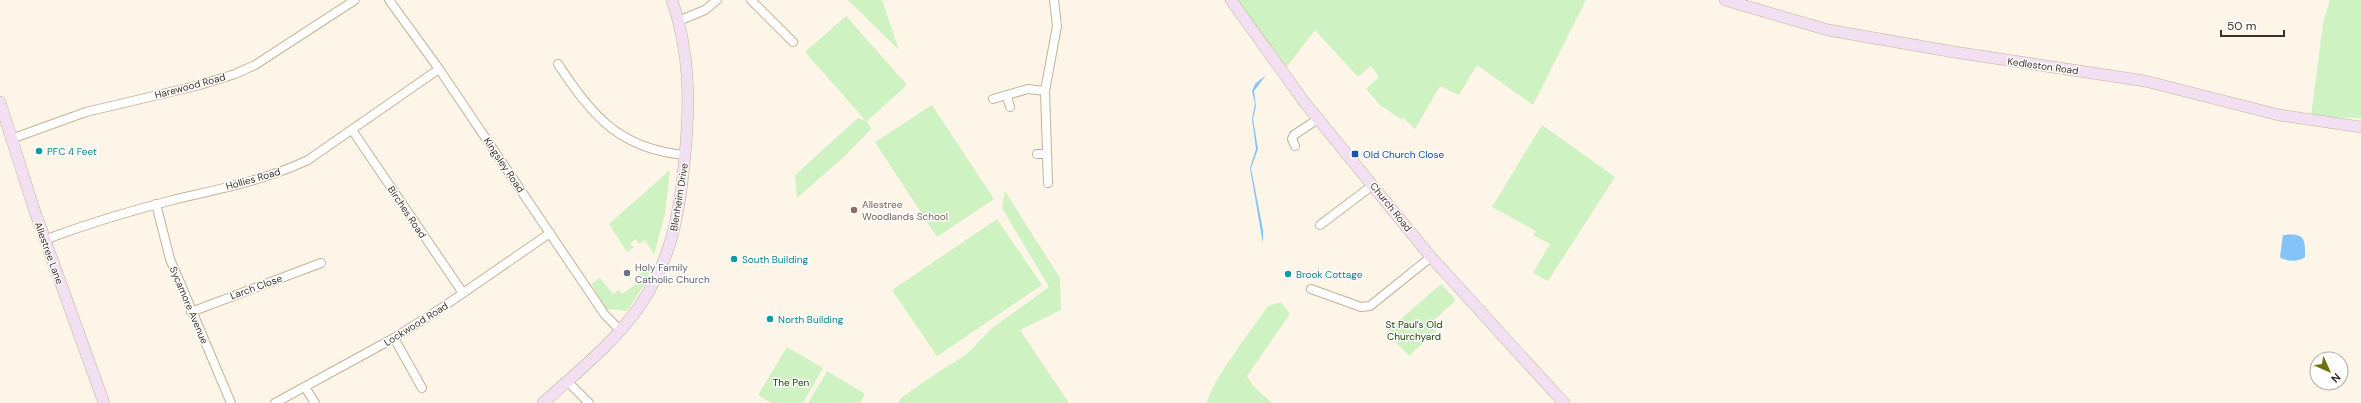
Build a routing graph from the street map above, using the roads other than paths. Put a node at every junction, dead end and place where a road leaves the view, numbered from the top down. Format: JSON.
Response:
{"nodes":[{"id":1,"x":355,"y":0,"type":"edge"},
{"id":2,"x":389,"y":0,"type":"edge"},
{"id":3,"x":672,"y":0,"type":"edge"},
{"id":4,"x":717,"y":0,"type":"edge"},
{"id":5,"x":751,"y":0,"type":"edge"},
{"id":6,"x":1054,"y":0,"type":"edge"},
{"id":7,"x":1231,"y":0,"type":"edge"},
{"id":8,"x":1725,"y":0,"type":"edge"},
{"id":9,"x":678,"y":21,"type":"junction"},
{"id":10,"x":787,"y":39,"type":"dead end"},
{"id":11,"x":558,"y":64,"type":"dead end"},
{"id":12,"x":439,"y":69,"type":"junction"},
{"id":13,"x":1045,"y":91,"type":"junction"},
{"id":14,"x":1007,"y":96,"type":"junction"},
{"id":15,"x":993,"y":99,"type":"dead end"},
{"id":16,"x":0,"y":102,"type":"edge"},
{"id":17,"x":1010,"y":107,"type":"dead end"},
{"id":18,"x":1318,"y":119,"type":"junction"},
{"id":19,"x":2361,"y":127,"type":"edge"},
{"id":20,"x":352,"y":130,"type":"junction"},
{"id":21,"x":11,"y":138,"type":"junction"},
{"id":22,"x":1295,"y":146,"type":"dead end"},
{"id":23,"x":1037,"y":154,"type":"dead end"},
{"id":24,"x":1048,"y":154,"type":"junction"},
{"id":25,"x":686,"y":155,"type":"junction"},
{"id":26,"x":1048,"y":183,"type":"dead end"},
{"id":27,"x":1373,"y":185,"type":"junction"},
{"id":28,"x":156,"y":204,"type":"junction"},
{"id":29,"x":1320,"y":225,"type":"dead end"},
{"id":30,"x":550,"y":233,"type":"junction"},
{"id":31,"x":44,"y":240,"type":"junction"},
{"id":32,"x":1431,"y":257,"type":"junction"},
{"id":33,"x":321,"y":263,"type":"dead end"},
{"id":34,"x":1311,"y":289,"type":"dead end"},
{"id":35,"x":463,"y":293,"type":"junction"},
{"id":36,"x":191,"y":312,"type":"junction"},
{"id":37,"x":620,"y":330,"type":"junction"},
{"id":38,"x":394,"y":338,"type":"junction"},
{"id":39,"x":567,"y":381,"type":"junction"},
{"id":40,"x":305,"y":387,"type":"junction"},
{"id":41,"x":422,"y":388,"type":"dead end"},
{"id":42,"x":104,"y":403,"type":"edge"},
{"id":43,"x":230,"y":403,"type":"edge"},
{"id":44,"x":275,"y":403,"type":"edge"},
{"id":45,"x":315,"y":403,"type":"edge"},
{"id":46,"x":543,"y":403,"type":"edge"},
{"id":47,"x":589,"y":403,"type":"edge"},
{"id":48,"x":1564,"y":403,"type":"edge"}],
"edges":[{"from":1,"to":21,"type":"street","name":"Harewood Road"},
{"from":2,"to":12,"type":"street","name":"Kingsley Road"},
{"from":3,"to":9,"type":"street","name":"Blenheim Drive"},
{"from":4,"to":9,"type":"street"},
{"from":5,"to":10,"type":"street"},
{"from":6,"to":13,"type":"street"},
{"from":7,"to":18,"type":"street","name":"Church Road"},
{"from":8,"to":19,"type":"street","name":"Kedleston Road"},
{"from":9,"to":25,"type":"street","name":"Blenheim Drive"},
{"from":11,"to":25,"type":"street"},
{"from":12,"to":20,"type":"street","name":"Hollies Road"},
{"from":12,"to":30,"type":"street","name":"Kingsley Road"},
{"from":13,"to":14,"type":"street"},
{"from":13,"to":24,"type":"street"},
{"from":14,"to":15,"type":"street"},
{"from":14,"to":17,"type":"street"},
{"from":16,"to":21,"type":"street","name":"Allestree Lane"},
{"from":18,"to":22,"type":"street"},
{"from":18,"to":27,"type":"street","name":"Church Road"},
{"from":20,"to":28,"type":"street","name":"Hollies Road"},
{"from":20,"to":35,"type":"street","name":"Birches Road"},
{"from":21,"to":31,"type":"street","name":"Allestree Lane"},
{"from":23,"to":24,"type":"street"},
{"from":24,"to":26,"type":"street"},
{"from":25,"to":37,"type":"street","name":"Blenheim Drive"},
{"from":27,"to":29,"type":"street"},
{"from":27,"to":32,"type":"street","name":"Church Road"},
{"from":28,"to":31,"type":"street","name":"Hollies Road"},
{"from":28,"to":36,"type":"street","name":"Sycamore Avenue"},
{"from":30,"to":35,"type":"street","name":"Lockwood Road"},
{"from":30,"to":37,"type":"street","name":"Kingsley Road"},
{"from":31,"to":42,"type":"street","name":"Allestree Lane"},
{"from":32,"to":34,"type":"street"},
{"from":32,"to":48,"type":"street","name":"Church Road"},
{"from":33,"to":36,"type":"street","name":"Larch Close"},
{"from":35,"to":38,"type":"street","name":"Lockwood Road"},
{"from":36,"to":43,"type":"street","name":"Sycamore Avenue"},
{"from":37,"to":39,"type":"street","name":"Blenheim Drive"},
{"from":38,"to":40,"type":"street","name":"Lockwood Road"},
{"from":38,"to":41,"type":"street"},
{"from":39,"to":46,"type":"street","name":"Blenheim Drive"},
{"from":39,"to":47,"type":"street"},
{"from":40,"to":44,"type":"street","name":"Lockwood Road"},
{"from":40,"to":45,"type":"street"}]}
